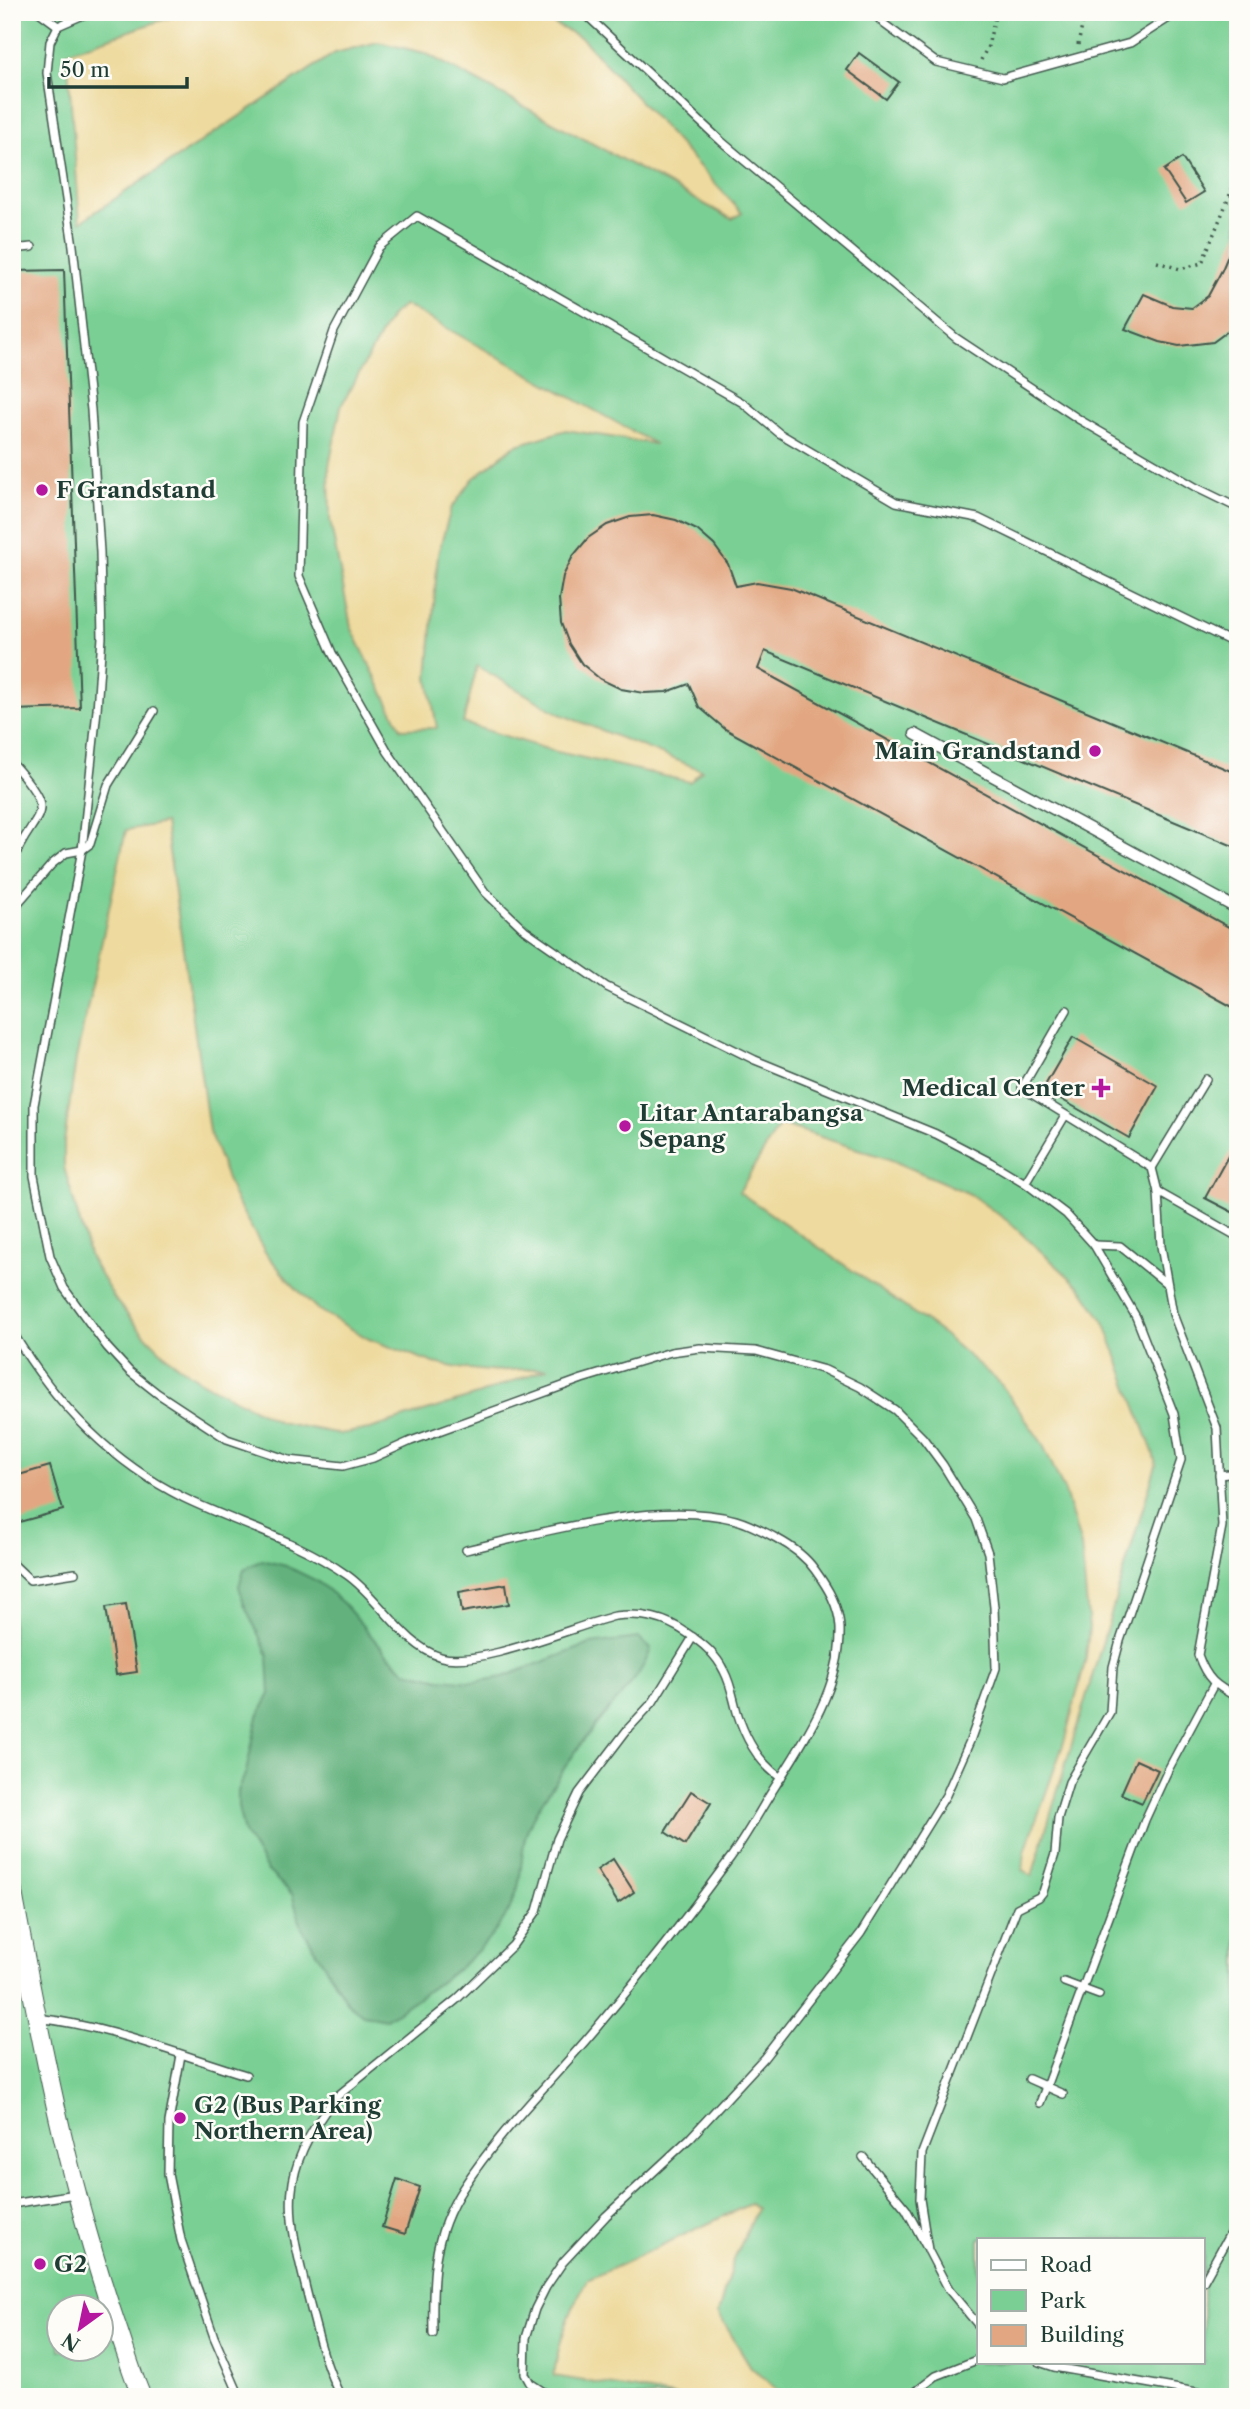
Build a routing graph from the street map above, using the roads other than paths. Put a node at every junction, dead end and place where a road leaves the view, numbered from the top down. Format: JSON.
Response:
{"nodes":[{"id":1,"x":39,"y":12,"type":"edge"},
{"id":2,"x":90,"y":12,"type":"edge"},
{"id":3,"x":583,"y":12,"type":"edge"},
{"id":4,"x":873,"y":12,"type":"edge"},
{"id":5,"x":1178,"y":12,"type":"edge"},
{"id":6,"x":58,"y":26,"type":"junction"},
{"id":7,"x":32,"y":247,"type":"dead end"},
{"id":8,"x":12,"y":249,"type":"edge"},
{"id":9,"x":1238,"y":508,"type":"edge"},
{"id":10,"x":1238,"y":645,"type":"edge"},
{"id":11,"x":154,"y":711,"type":"dead end"},
{"id":12,"x":915,"y":734,"type":"dead end"},
{"id":13,"x":12,"y":763,"type":"edge"},
{"id":14,"x":82,"y":850,"type":"junction"},
{"id":15,"x":12,"y":863,"type":"edge"},
{"id":16,"x":13,"y":907,"type":"edge"},
{"id":17,"x":1238,"y":909,"type":"edge"},
{"id":18,"x":1067,"y":1010,"type":"dead end"},
{"id":19,"x":1206,"y":1079,"type":"dead end"},
{"id":20,"x":1065,"y":1116,"type":"junction"},
{"id":21,"x":1152,"y":1168,"type":"junction"},
{"id":22,"x":1025,"y":1183,"type":"junction"},
{"id":23,"x":1158,"y":1192,"type":"junction"},
{"id":24,"x":1238,"y":1237,"type":"edge"},
{"id":25,"x":1094,"y":1245,"type":"junction"},
{"id":26,"x":1167,"y":1285,"type":"junction"},
{"id":27,"x":12,"y":1331,"type":"edge"},
{"id":28,"x":1238,"y":1473,"type":"edge"},
{"id":29,"x":1219,"y":1475,"type":"junction"},
{"id":30,"x":466,"y":1550,"type":"dead end"},
{"id":31,"x":12,"y":1563,"type":"edge"},
{"id":32,"x":75,"y":1573,"type":"dead end"},
{"id":33,"x":693,"y":1637,"type":"junction"},
{"id":34,"x":1214,"y":1684,"type":"junction"},
{"id":35,"x":1238,"y":1698,"type":"edge"},
{"id":36,"x":781,"y":1778,"type":"junction"},
{"id":37,"x":12,"y":1887,"type":"edge"},
{"id":38,"x":1064,"y":1982,"type":"dead end"},
{"id":39,"x":1082,"y":1989,"type":"junction"},
{"id":40,"x":1099,"y":1995,"type":"dead end"},
{"id":41,"x":37,"y":2018,"type":"junction"},
{"id":42,"x":181,"y":2055,"type":"junction"},
{"id":43,"x":246,"y":2075,"type":"dead end"},
{"id":44,"x":1029,"y":2079,"type":"dead end"},
{"id":45,"x":1045,"y":2087,"type":"junction"},
{"id":46,"x":1063,"y":2094,"type":"dead end"},
{"id":47,"x":1040,"y":2103,"type":"dead end"},
{"id":48,"x":863,"y":2157,"type":"dead end"},
{"id":49,"x":75,"y":2193,"type":"junction"},
{"id":50,"x":12,"y":2204,"type":"edge"},
{"id":51,"x":1238,"y":2219,"type":"edge"},
{"id":52,"x":928,"y":2250,"type":"junction"},
{"id":53,"x":1204,"y":2280,"type":"edge"},
{"id":54,"x":977,"y":2324,"type":"edge"},
{"id":55,"x":433,"y":2334,"type":"dead end"},
{"id":56,"x":977,"y":2360,"type":"edge"},
{"id":57,"x":1046,"y":2364,"type":"edge"},
{"id":58,"x":142,"y":2397,"type":"edge"},
{"id":59,"x":240,"y":2397,"type":"edge"},
{"id":60,"x":341,"y":2397,"type":"edge"},
{"id":61,"x":551,"y":2397,"type":"edge"},
{"id":62,"x":909,"y":2397,"type":"edge"},
{"id":63,"x":1225,"y":2397,"type":"edge"}],
"edges":[{"from":1,"to":6,"type":"lane"},
{"from":2,"to":6,"type":"lane"},
{"from":3,"to":9,"type":"lane"},
{"from":4,"to":5,"type":"lane"},
{"from":6,"to":14,"type":"lane"},
{"from":7,"to":8,"type":"lane"},
{"from":10,"to":22,"type":"lane"},
{"from":11,"to":14,"type":"lane"},
{"from":12,"to":17,"type":"street"},
{"from":13,"to":15,"type":"lane"},
{"from":14,"to":16,"type":"lane"},
{"from":14,"to":61,"type":"lane"},
{"from":18,"to":20,"type":"lane"},
{"from":19,"to":21,"type":"lane"},
{"from":20,"to":21,"type":"lane"},
{"from":20,"to":22,"type":"lane"},
{"from":21,"to":23,"type":"lane"},
{"from":22,"to":25,"type":"lane"},
{"from":23,"to":24,"type":"lane"},
{"from":23,"to":26,"type":"lane"},
{"from":25,"to":26,"type":"lane"},
{"from":25,"to":52,"type":"lane"},
{"from":26,"to":29,"type":"lane"},
{"from":27,"to":33,"type":"lane"},
{"from":28,"to":29,"type":"lane"},
{"from":29,"to":34,"type":"lane"},
{"from":30,"to":36,"type":"lane"},
{"from":31,"to":32,"type":"lane"},
{"from":33,"to":36,"type":"lane"},
{"from":33,"to":60,"type":"lane"},
{"from":34,"to":35,"type":"lane"},
{"from":34,"to":39,"type":"lane"},
{"from":36,"to":55,"type":"lane"},
{"from":37,"to":41,"type":"street"},
{"from":38,"to":39,"type":"lane"},
{"from":39,"to":40,"type":"lane"},
{"from":39,"to":45,"type":"lane"},
{"from":41,"to":42,"type":"lane"},
{"from":41,"to":49,"type":"street"},
{"from":42,"to":43,"type":"lane"},
{"from":42,"to":59,"type":"lane"},
{"from":44,"to":45,"type":"lane"},
{"from":45,"to":46,"type":"lane"},
{"from":45,"to":47,"type":"lane"},
{"from":48,"to":52,"type":"lane"},
{"from":49,"to":50,"type":"lane"},
{"from":49,"to":58,"type":"street"},
{"from":51,"to":53,"type":"lane"},
{"from":52,"to":54,"type":"lane"},
{"from":56,"to":62,"type":"lane"},
{"from":57,"to":63,"type":"lane"}]}
